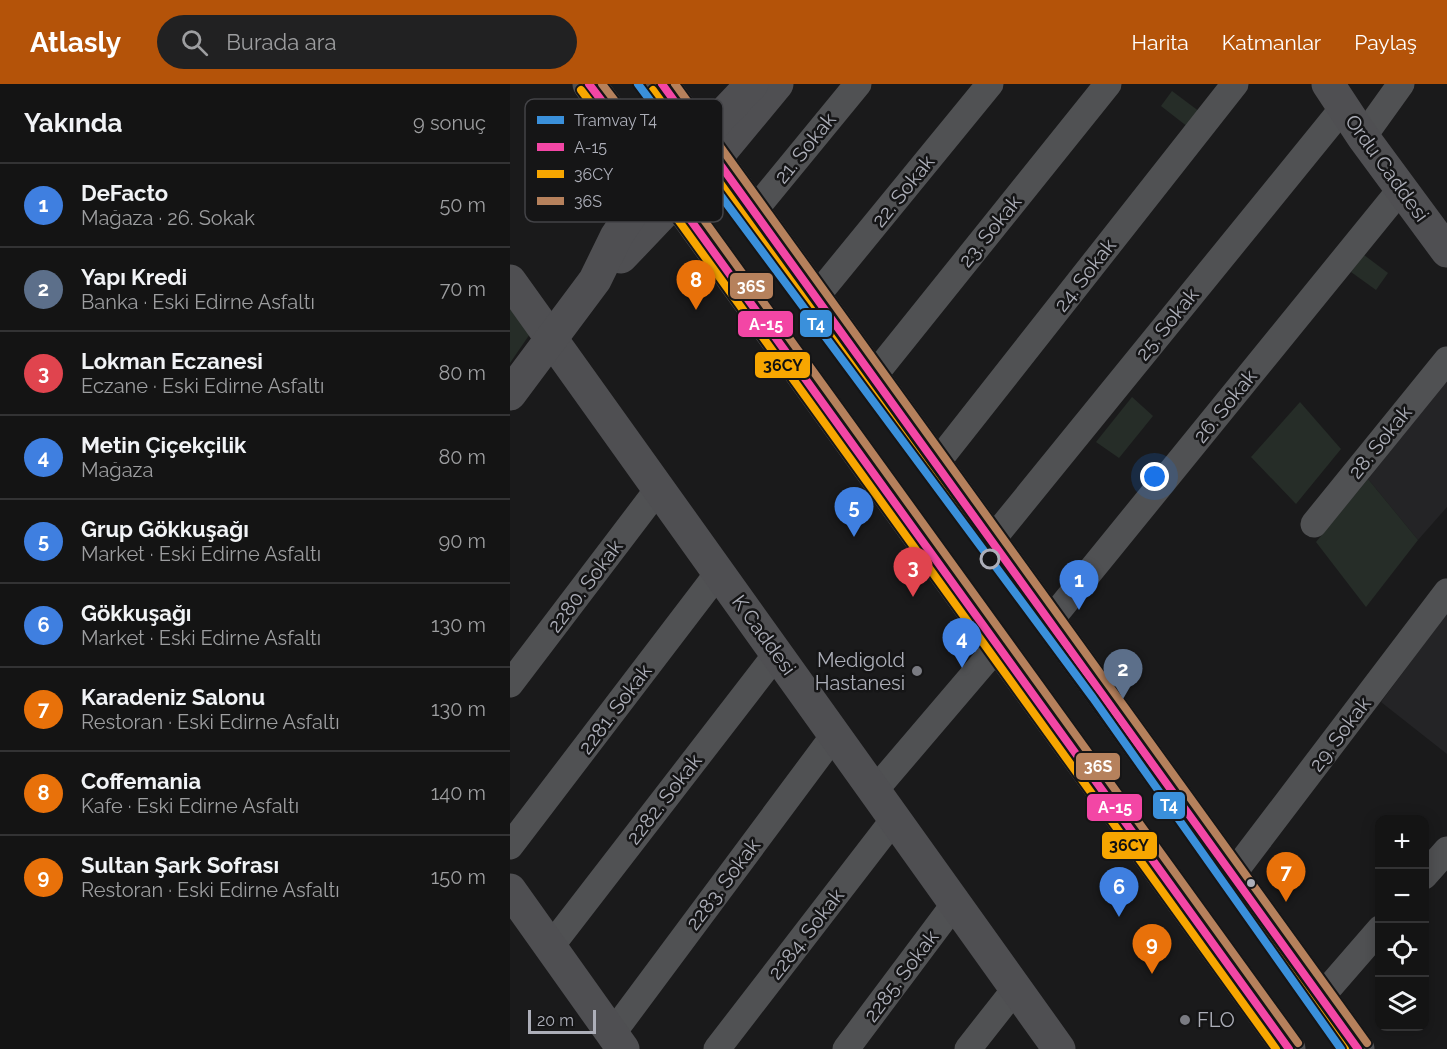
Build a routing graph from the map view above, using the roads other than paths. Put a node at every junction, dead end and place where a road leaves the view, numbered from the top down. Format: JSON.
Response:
{"nodes":[{"id":1,"x":589,"y":84,"type":"edge"},
{"id":2,"x":662,"y":84,"type":"edge"},
{"id":3,"x":752,"y":84,"type":"edge"},
{"id":4,"x":777,"y":84,"type":"edge"},
{"id":5,"x":858,"y":84,"type":"edge"},
{"id":6,"x":990,"y":84,"type":"edge"},
{"id":7,"x":1108,"y":84,"type":"edge"},
{"id":8,"x":1236,"y":84,"type":"edge"},
{"id":9,"x":1401,"y":84,"type":"edge"},
{"id":10,"x":1336,"y":96,"type":"edge"},
{"id":11,"x":600,"y":99,"type":"edge"},
{"id":12,"x":673,"y":99,"type":"edge"},
{"id":13,"x":723,"y":126,"type":"edge"},
{"id":14,"x":723,"y":134,"type":"edge"},
{"id":15,"x":1363,"y":137,"type":"junction"},
{"id":16,"x":723,"y":169,"type":"edge"},
{"id":17,"x":1401,"y":189,"type":"junction"},
{"id":18,"x":753,"y":212,"type":"junction"},
{"id":19,"x":626,"y":222,"type":"edge"},
{"id":20,"x":692,"y":222,"type":"edge"},
{"id":21,"x":1443,"y":237,"type":"edge"},
{"id":22,"x":510,"y":281,"type":"edge"},
{"id":23,"x":815,"y":298,"type":"junction"},
{"id":24,"x":551,"y":339,"type":"junction"},
{"id":25,"x":1447,"y":360,"type":"edge"},
{"id":26,"x":872,"y":378,"type":"junction"},
{"id":27,"x":510,"y":394,"type":"edge"},
{"id":28,"x":935,"y":465,"type":"junction"},
{"id":29,"x":659,"y":488,"type":"junction"},
{"id":30,"x":1314,"y":524,"type":"dead end"},
{"id":31,"x":991,"y":541,"type":"junction"},
{"id":32,"x":719,"y":572,"type":"junction"},
{"id":33,"x":1447,"y":592,"type":"edge"},
{"id":34,"x":1049,"y":622,"type":"junction"},
{"id":35,"x":997,"y":647,"type":"junction"},
{"id":36,"x":777,"y":652,"type":"junction"},
{"id":37,"x":510,"y":684,"type":"edge"},
{"id":38,"x":835,"y":734,"type":"junction"},
{"id":39,"x":875,"y":789,"type":"junction"},
{"id":40,"x":895,"y":818,"type":"junction"},
{"id":41,"x":510,"y":846,"type":"edge"},
{"id":42,"x":1447,"y":850,"type":"edge"},
{"id":43,"x":1429,"y":871,"type":"edge"},
{"id":44,"x":1232,"y":875,"type":"junction"},
{"id":45,"x":956,"y":902,"type":"junction"},
{"id":46,"x":514,"y":905,"type":"edge"},
{"id":47,"x":1375,"y":935,"type":"edge"},
{"id":48,"x":551,"y":946,"type":"junction"},
{"id":49,"x":1016,"y":988,"type":"junction"},
{"id":50,"x":1321,"y":997,"type":"junction"},
{"id":51,"x":615,"y":1043,"type":"edge"},
{"id":52,"x":1279,"y":1045,"type":"edge"},
{"id":53,"x":717,"y":1049,"type":"edge"},
{"id":54,"x":846,"y":1049,"type":"edge"},
{"id":55,"x":968,"y":1049,"type":"edge"},
{"id":56,"x":1059,"y":1049,"type":"edge"},
{"id":57,"x":1358,"y":1049,"type":"edge"}],
"edges":[{"from":1,"to":11,"type":"main road"},
{"from":2,"to":12,"type":"main road"},
{"from":3,"to":13,"type":"street"},
{"from":4,"to":14,"type":"street"},
{"from":5,"to":18,"type":"street","name":"21. Sokak"},
{"from":6,"to":23,"type":"street","name":"22. Sokak"},
{"from":7,"to":26,"type":"street","name":"23. Sokak"},
{"from":8,"to":28,"type":"street","name":"24. Sokak"},
{"from":9,"to":15,"type":"street"},
{"from":10,"to":15,"type":"street","name":"Ordu Caddesi"},
{"from":10,"to":31,"type":"street","name":"25. Sokak"},
{"from":15,"to":17,"type":"street","name":"Ordu Caddesi"},
{"from":16,"to":18,"type":"main road"},
{"from":17,"to":21,"type":"street","name":"Ordu Caddesi"},
{"from":17,"to":34,"type":"street","name":"26. Sokak"},
{"from":18,"to":23,"type":"main road"},
{"from":19,"to":24,"type":"street"},
{"from":20,"to":35,"type":"main road"},
{"from":22,"to":24,"type":"street","name":"K Caddesi"},
{"from":23,"to":26,"type":"main road"},
{"from":24,"to":27,"type":"street"},
{"from":24,"to":29,"type":"street","name":"K Caddesi"},
{"from":25,"to":30,"type":"street","name":"28. Sokak"},
{"from":26,"to":28,"type":"main road"},
{"from":28,"to":31,"type":"main road"},
{"from":29,"to":32,"type":"street","name":"K Caddesi"},
{"from":29,"to":37,"type":"street","name":"2280. Sokak"},
{"from":31,"to":34,"type":"main road"},
{"from":32,"to":36,"type":"street","name":"K Caddesi"},
{"from":32,"to":41,"type":"street","name":"2281. Sokak"},
{"from":33,"to":44,"type":"street","name":"29. Sokak"},
{"from":34,"to":44,"type":"main road"},
{"from":35,"to":39,"type":"street"},
{"from":35,"to":52,"type":"main road"},
{"from":36,"to":38,"type":"street","name":"K Caddesi"},
{"from":36,"to":48,"type":"street","name":"2282. Sokak"},
{"from":38,"to":39,"type":"street","name":"K Caddesi"},
{"from":38,"to":51,"type":"street","name":"2283. Sokak"},
{"from":39,"to":40,"type":"street","name":"K Caddesi"},
{"from":40,"to":45,"type":"street","name":"K Caddesi"},
{"from":40,"to":53,"type":"street","name":"2284. Sokak"},
{"from":42,"to":43,"type":"street"},
{"from":44,"to":50,"type":"main road"},
{"from":45,"to":49,"type":"street","name":"K Caddesi"},
{"from":45,"to":54,"type":"street","name":"2285. Sokak"},
{"from":46,"to":48,"type":"street"},
{"from":47,"to":50,"type":"street"},
{"from":48,"to":51,"type":"street"},
{"from":49,"to":55,"type":"street"},
{"from":49,"to":56,"type":"street","name":"K Caddesi"},
{"from":50,"to":57,"type":"main road"}]}
